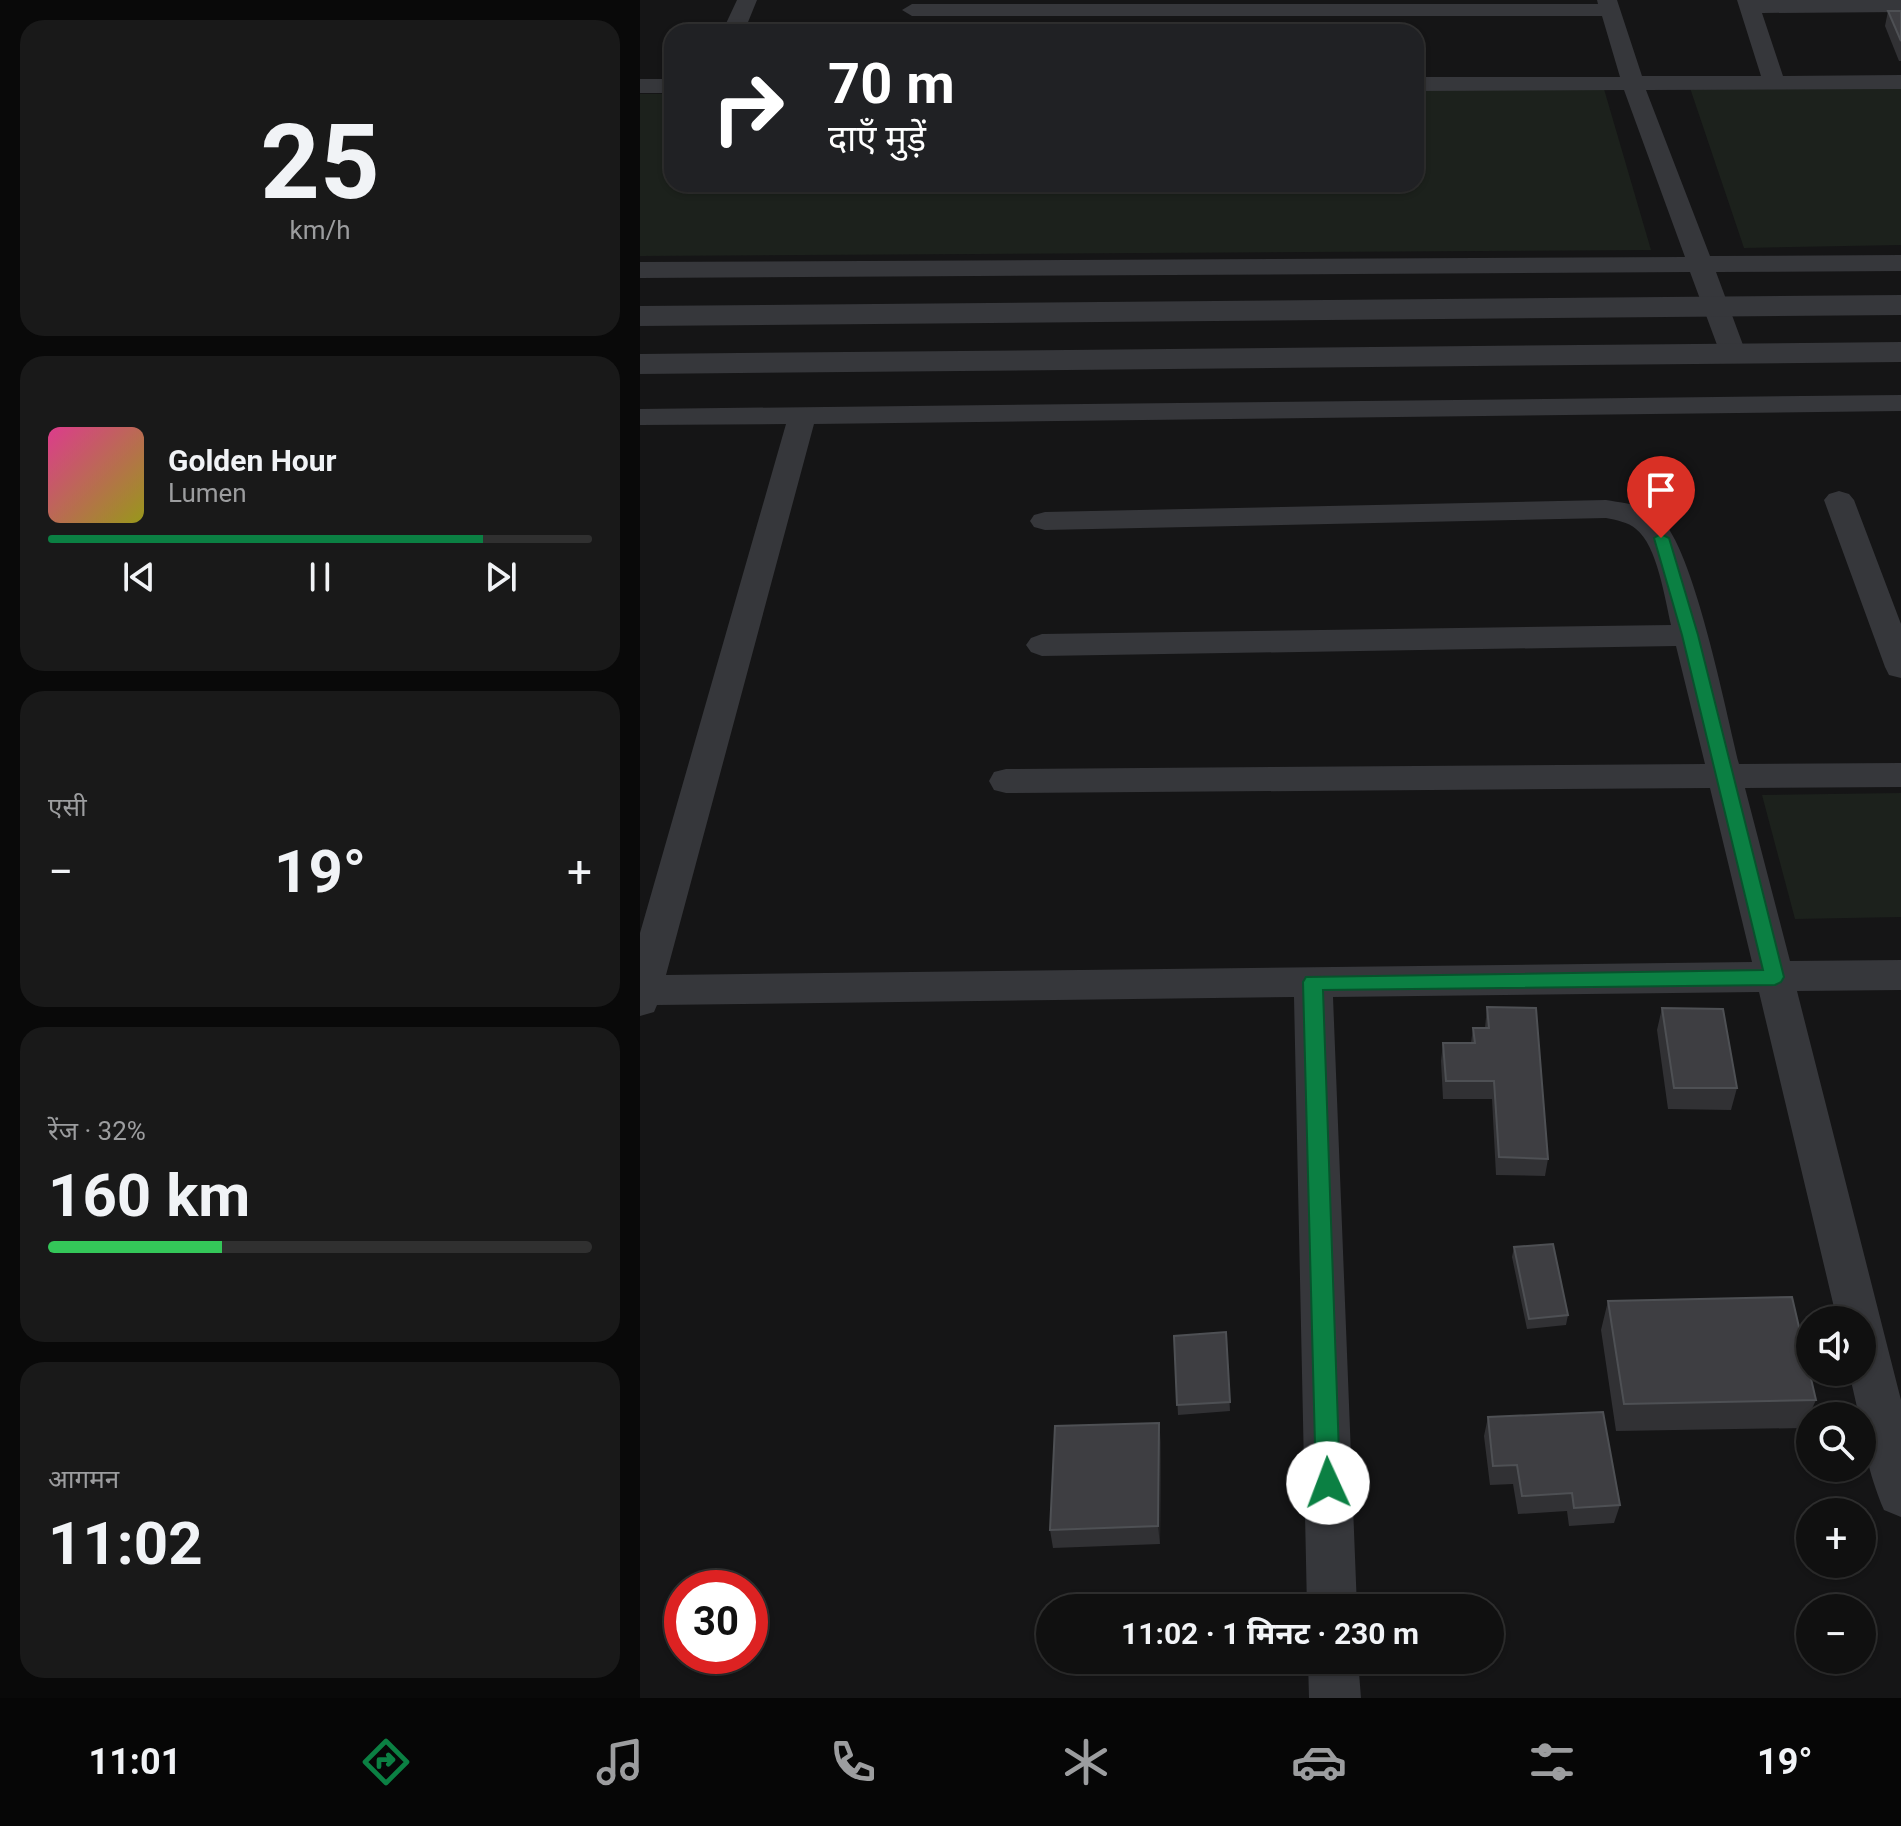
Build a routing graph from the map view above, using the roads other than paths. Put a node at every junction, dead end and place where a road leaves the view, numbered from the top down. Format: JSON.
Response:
{"nodes":[{"id":1,"x":747,"y":0,"type":"edge"},
{"id":2,"x":1749,"y":4,"type":"edge"},
{"id":3,"x":914,"y":5,"type":"edge"},
{"id":4,"x":1175,"y":5,"type":"edge"},
{"id":5,"x":1339,"y":5,"type":"edge"},
{"id":6,"x":1608,"y":5,"type":"edge"},
{"id":7,"x":1901,"y":6,"type":"edge"},
{"id":8,"x":736,"y":24,"type":"edge"},
{"id":9,"x":907,"y":24,"type":"edge"},
{"id":10,"x":1901,"y":82,"type":"edge"},
{"id":11,"x":1774,"y":83,"type":"junction"},
{"id":12,"x":1424,"y":84,"type":"edge"},
{"id":13,"x":1633,"y":84,"type":"junction"},
{"id":14,"x":640,"y":86,"type":"edge"},
{"id":15,"x":664,"y":86,"type":"edge"},
{"id":16,"x":1901,"y":263,"type":"edge"},
{"id":17,"x":1701,"y":264,"type":"junction"},
{"id":18,"x":640,"y":270,"type":"edge"},
{"id":19,"x":1901,"y":305,"type":"edge"},
{"id":20,"x":1717,"y":306,"type":"junction"},
{"id":21,"x":640,"y":316,"type":"edge"},
{"id":22,"x":1901,"y":352,"type":"edge"},
{"id":23,"x":1733,"y":353,"type":"junction"},
{"id":24,"x":640,"y":364,"type":"edge"},
{"id":25,"x":1901,"y":403,"type":"edge"},
{"id":26,"x":802,"y":416,"type":"junction"},
{"id":27,"x":640,"y":417,"type":"edge"},
{"id":28,"x":1839,"y":500,"type":"dead end"},
{"id":29,"x":1045,"y":521,"type":"dead end"},
{"id":30,"x":1690,"y":635,"type":"junction"},
{"id":31,"x":1042,"y":645,"type":"dead end"},
{"id":32,"x":1901,"y":667,"type":"edge"},
{"id":33,"x":1901,"y":775,"type":"edge"},
{"id":34,"x":1725,"y":776,"type":"junction"},
{"id":35,"x":1006,"y":781,"type":"dead end"},
{"id":36,"x":1901,"y":975,"type":"edge"},
{"id":37,"x":1775,"y":977,"type":"junction"},
{"id":38,"x":1313,"y":982,"type":"junction"},
{"id":39,"x":642,"y":996,"type":"edge"},
{"id":40,"x":1856,"y":1306,"type":"edge"},
{"id":41,"x":1875,"y":1386,"type":"edge"},
{"id":42,"x":1901,"y":1494,"type":"edge"},
{"id":43,"x":1332,"y":1594,"type":"edge"},
{"id":44,"x":1334,"y":1674,"type":"edge"},
{"id":45,"x":1335,"y":1698,"type":"edge"}],
"edges":[{"from":1,"to":8,"type":"street"},
{"from":2,"to":7,"type":"street"},
{"from":2,"to":11,"type":"street"},
{"from":3,"to":4,"type":"street"},
{"from":3,"to":9,"type":"street"},
{"from":4,"to":5,"type":"street"},
{"from":5,"to":6,"type":"street"},
{"from":6,"to":13,"type":"street"},
{"from":10,"to":11,"type":"street"},
{"from":11,"to":13,"type":"street"},
{"from":12,"to":13,"type":"street"},
{"from":13,"to":17,"type":"street"},
{"from":14,"to":15,"type":"street"},
{"from":16,"to":17,"type":"street"},
{"from":17,"to":18,"type":"street"},
{"from":17,"to":20,"type":"street"},
{"from":19,"to":20,"type":"street"},
{"from":20,"to":21,"type":"street"},
{"from":20,"to":23,"type":"street"},
{"from":22,"to":23,"type":"street"},
{"from":23,"to":24,"type":"street"},
{"from":25,"to":26,"type":"street"},
{"from":26,"to":27,"type":"street"},
{"from":26,"to":39,"type":"street"},
{"from":28,"to":32,"type":"street"},
{"from":29,"to":30,"type":"street"},
{"from":30,"to":31,"type":"street"},
{"from":30,"to":34,"type":"street"},
{"from":33,"to":34,"type":"street"},
{"from":34,"to":35,"type":"street"},
{"from":34,"to":37,"type":"street"},
{"from":36,"to":37,"type":"street"},
{"from":37,"to":38,"type":"street"},
{"from":37,"to":40,"type":"street"},
{"from":38,"to":39,"type":"street"},
{"from":38,"to":43,"type":"street"},
{"from":41,"to":42,"type":"street"},
{"from":44,"to":45,"type":"street"}]}
